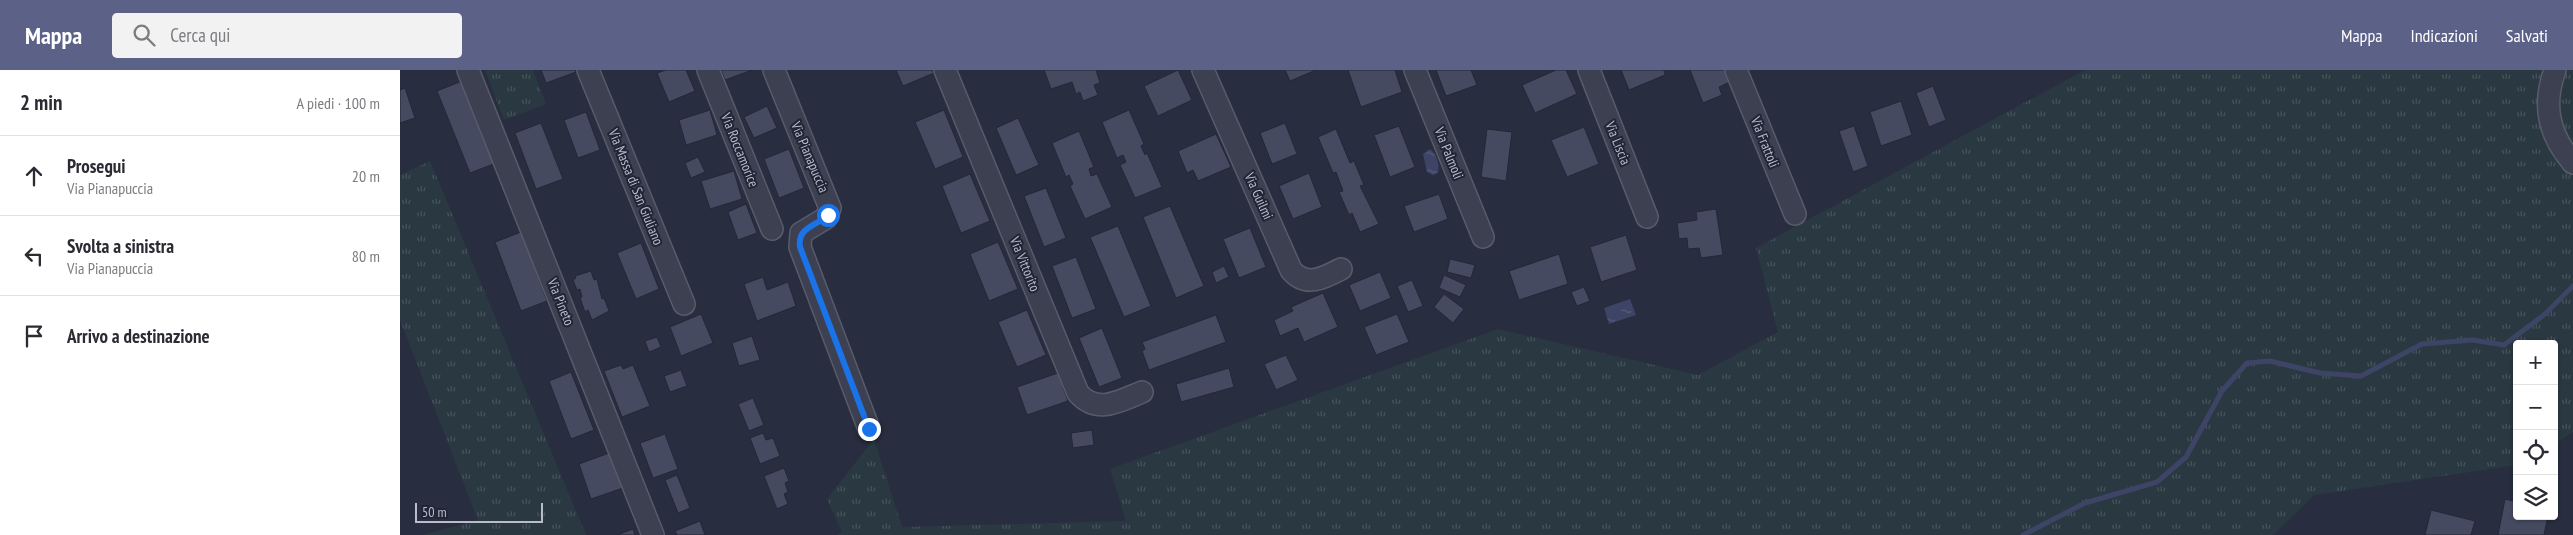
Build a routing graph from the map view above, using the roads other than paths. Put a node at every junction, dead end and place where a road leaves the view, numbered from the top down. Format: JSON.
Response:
{"nodes":[{"id":1,"x":468,"y":70,"type":"edge"},
{"id":2,"x":588,"y":70,"type":"edge"},
{"id":3,"x":708,"y":70,"type":"edge"},
{"id":4,"x":774,"y":70,"type":"edge"},
{"id":5,"x":945,"y":70,"type":"edge"},
{"id":6,"x":1203,"y":70,"type":"edge"},
{"id":7,"x":1415,"y":70,"type":"edge"},
{"id":8,"x":1589,"y":70,"type":"edge"},
{"id":9,"x":1736,"y":70,"type":"edge"},
{"id":10,"x":2554,"y":70,"type":"edge"},
{"id":11,"x":2573,"y":163,"type":"edge"},
{"id":12,"x":1795,"y":214,"type":"dead end"},
{"id":13,"x":1647,"y":217,"type":"dead end"},
{"id":14,"x":772,"y":229,"type":"dead end"},
{"id":15,"x":1483,"y":237,"type":"dead end"},
{"id":16,"x":1341,"y":269,"type":"dead end"},
{"id":17,"x":684,"y":304,"type":"dead end"},
{"id":18,"x":1142,"y":392,"type":"dead end"},
{"id":19,"x":869,"y":429,"type":"dead end"},
{"id":20,"x":653,"y":535,"type":"edge"}],
"edges":[{"from":1,"to":20,"type":"street","name":"Via Pineto"},
{"from":2,"to":17,"type":"street","name":"Via Massa di San Giuliano"},
{"from":3,"to":14,"type":"street","name":"Via Roccamorice"},
{"from":4,"to":19,"type":"street","name":"Via Pianapuccia"},
{"from":5,"to":18,"type":"street","name":"Via Vittorito"},
{"from":6,"to":16,"type":"street","name":"Via Guilmi"},
{"from":7,"to":15,"type":"street","name":"Via Palmoli"},
{"from":8,"to":13,"type":"street","name":"Via Liscia"},
{"from":9,"to":12,"type":"street","name":"Via Frattoli"},
{"from":10,"to":11,"type":"street"}]}
